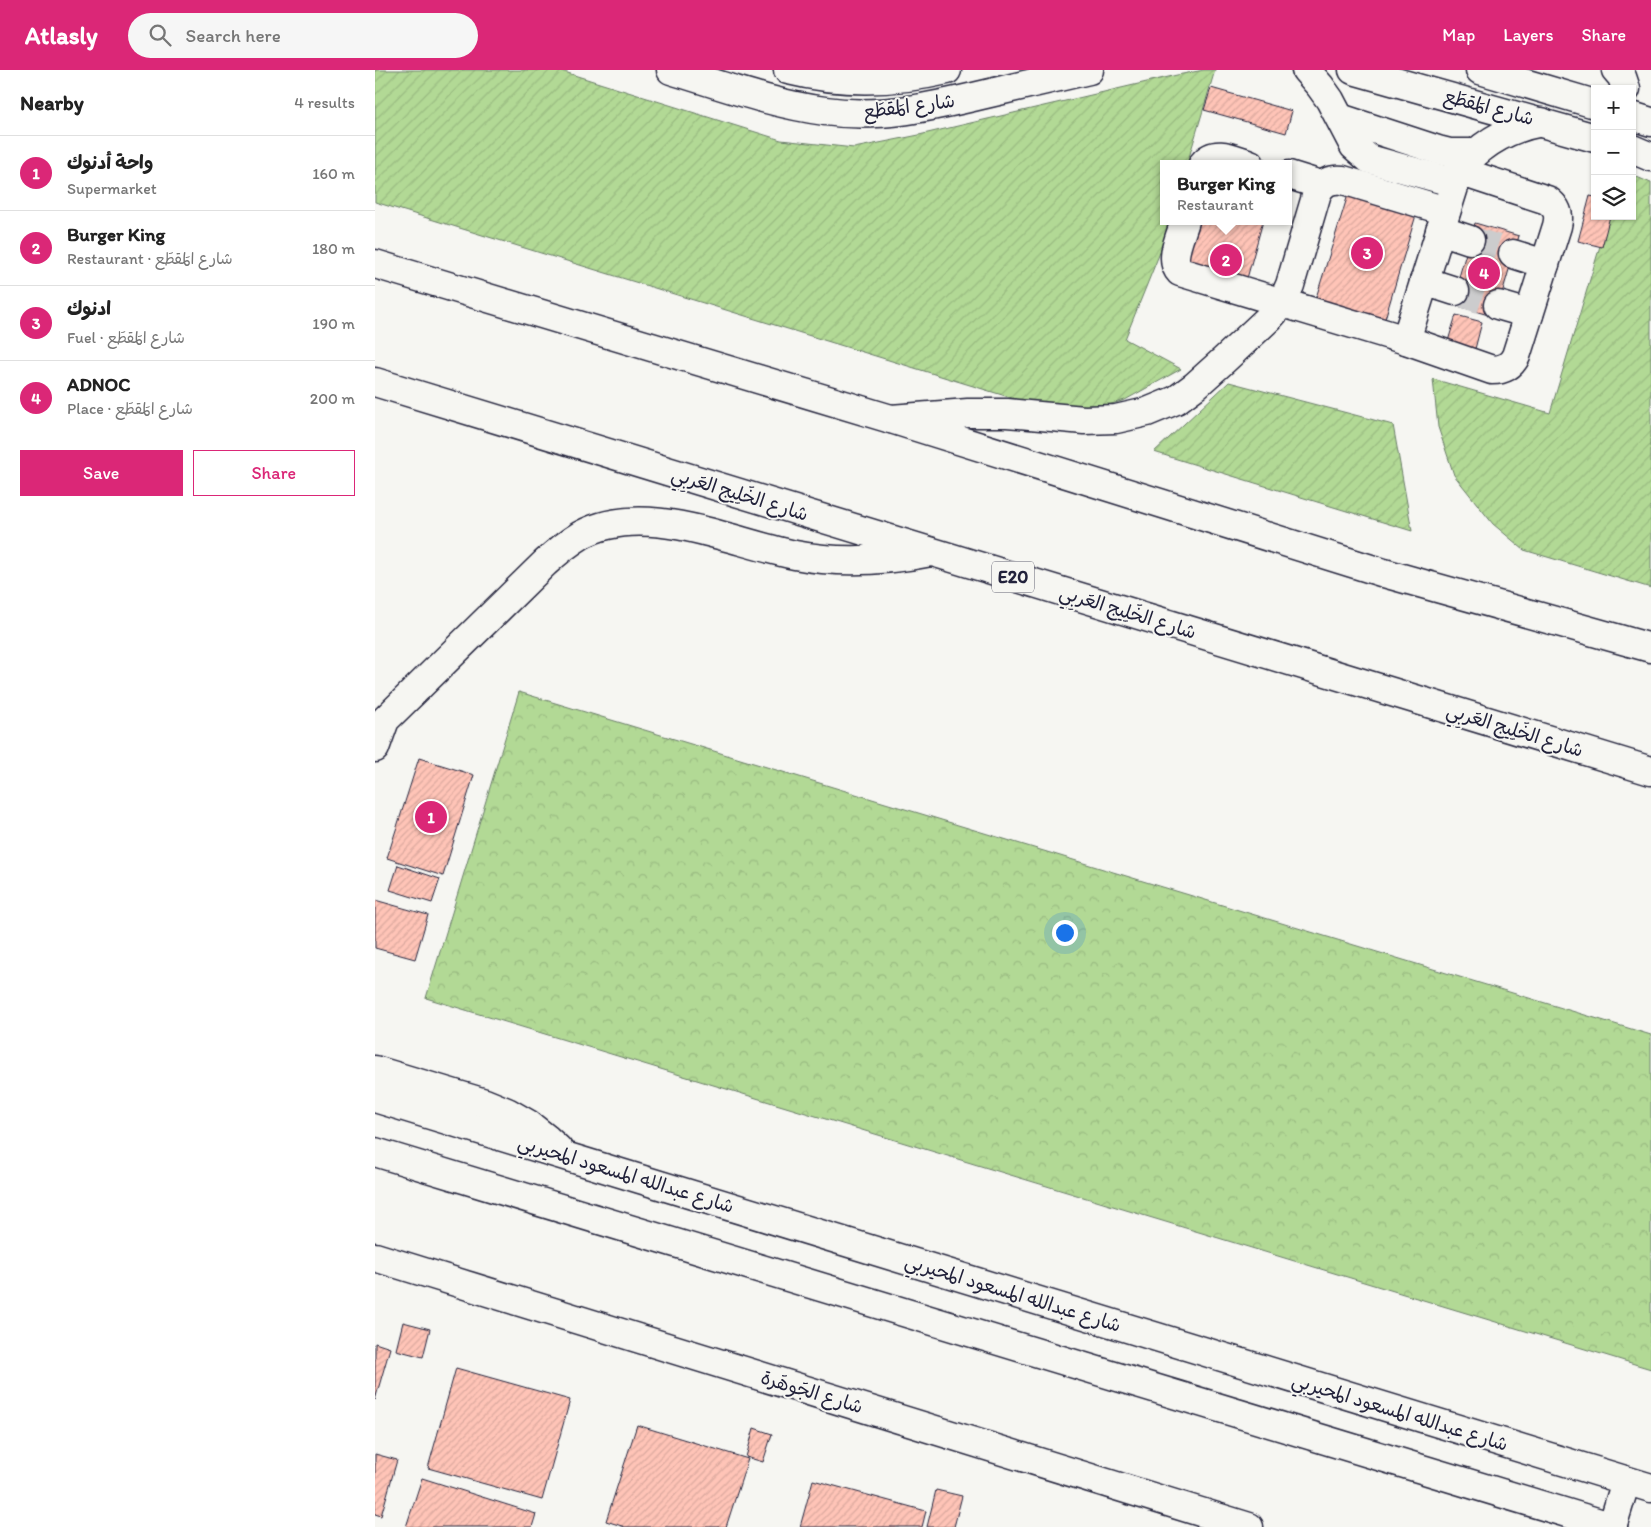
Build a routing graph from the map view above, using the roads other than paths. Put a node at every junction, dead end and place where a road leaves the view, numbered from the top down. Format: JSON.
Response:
{"nodes":[{"id":1,"x":671,"y":70,"type":"edge"},
{"id":2,"x":788,"y":70,"type":"edge"},
{"id":3,"x":947,"y":70,"type":"edge"},
{"id":4,"x":1089,"y":70,"type":"edge"},
{"id":5,"x":1306,"y":70,"type":"edge"},
{"id":6,"x":1353,"y":70,"type":"edge"},
{"id":7,"x":1479,"y":70,"type":"edge"},
{"id":8,"x":1617,"y":70,"type":"edge"},
{"id":9,"x":1625,"y":85,"type":"edge"},
{"id":10,"x":1591,"y":103,"type":"edge"},
{"id":11,"x":1340,"y":118,"type":"junction"},
{"id":12,"x":1542,"y":122,"type":"junction"},
{"id":13,"x":1591,"y":137,"type":"edge"},
{"id":14,"x":1636,"y":151,"type":"edge"},
{"id":15,"x":1651,"y":157,"type":"edge"},
{"id":16,"x":1206,"y":160,"type":"edge"},
{"id":17,"x":1237,"y":160,"type":"edge"},
{"id":18,"x":1463,"y":169,"type":"junction"},
{"id":19,"x":1292,"y":176,"type":"edge"},
{"id":20,"x":1321,"y":185,"type":"junction"},
{"id":21,"x":1443,"y":220,"type":"junction"},
{"id":22,"x":1184,"y":225,"type":"edge"},
{"id":23,"x":1470,"y":240,"type":"tunnel mouth"},
{"id":24,"x":1513,"y":254,"type":"tunnel mouth"},
{"id":25,"x":375,"y":264,"type":"edge"},
{"id":26,"x":1545,"y":264,"type":"junction"},
{"id":27,"x":1424,"y":281,"type":"junction"},
{"id":28,"x":1455,"y":291,"type":"tunnel mouth"},
{"id":29,"x":1282,"y":303,"type":"junction"},
{"id":30,"x":1499,"y":305,"type":"tunnel mouth"},
{"id":31,"x":1529,"y":314,"type":"junction"},
{"id":32,"x":1406,"y":340,"type":"junction"},
{"id":33,"x":375,"y":382,"type":"edge"},
{"id":34,"x":891,"y":419,"type":"junction"},
{"id":35,"x":931,"y":552,"type":"junction"},
{"id":36,"x":1651,"y":648,"type":"edge"},
{"id":37,"x":380,"y":718,"type":"edge"},
{"id":38,"x":375,"y":748,"type":"edge"},
{"id":39,"x":1651,"y":771,"type":"edge"},
{"id":40,"x":375,"y":1070,"type":"edge"},
{"id":41,"x":375,"y":1098,"type":"edge"},
{"id":42,"x":375,"y":1152,"type":"edge"},
{"id":43,"x":564,"y":1156,"type":"junction"},
{"id":44,"x":375,"y":1257,"type":"edge"},
{"id":45,"x":1639,"y":1484,"type":"edge"},
{"id":46,"x":1249,"y":1527,"type":"edge"},
{"id":47,"x":1613,"y":1527,"type":"edge"}],
"edges":[{"from":1,"to":4,"type":"main road","name":"شارع المَقطَع"},
{"from":2,"to":3,"type":"main road","name":"شارع المَقطَع"},
{"from":5,"to":11,"type":"main road"},
{"from":6,"to":12,"type":"main road","name":"شارع المَقطَع"},
{"from":7,"to":10,"type":"main road","name":"شارع المَقطَع"},
{"from":8,"to":9,"type":"main road"},
{"from":11,"to":18,"type":"main road"},
{"from":11,"to":18,"type":"main road"},
{"from":12,"to":13,"type":"main road","name":"شارع المَقطَع"},
{"from":12,"to":18,"type":"main road"},
{"from":14,"to":15,"type":"main road"},
{"from":16,"to":17,"type":"main road"},
{"from":18,"to":21,"type":"main road"},
{"from":18,"to":26,"type":"main road"},
{"from":19,"to":20,"type":"main road"},
{"from":20,"to":21,"type":"main road"},
{"from":20,"to":29,"type":"main road"},
{"from":21,"to":23,"type":"main road"},
{"from":21,"to":27,"type":"main road"},
{"from":22,"to":29,"type":"main road"},
{"from":24,"to":26,"type":"main road"},
{"from":25,"to":34,"type":"main road"},
{"from":26,"to":31,"type":"main road"},
{"from":27,"to":28,"type":"main road"},
{"from":27,"to":32,"type":"main road"},
{"from":29,"to":32,"type":"main road"},
{"from":29,"to":34,"type":"main road"},
{"from":30,"to":31,"type":"main road"},
{"from":31,"to":32,"type":"main road"},
{"from":33,"to":35,"type":"main road","name":"شارع الخَلِيج العَربِي","number":"E20"},
{"from":34,"to":36,"type":"main road"},
{"from":35,"to":37,"type":"main road"},
{"from":35,"to":39,"type":"main road","name":"شارع الخَلِيج العَربِي","number":"E20"},
{"from":37,"to":38,"type":"main road"},
{"from":40,"to":43,"type":"main road"},
{"from":41,"to":43,"type":"main road","name":"شارع عبدالله المسعود المحيربي"},
{"from":42,"to":47,"type":"main road"},
{"from":43,"to":45,"type":"main road","name":"شارع عبدالله المسعود المحيربي"},
{"from":44,"to":46,"type":"main road","name":"شارع الجَوهَرة"},
{"from":45,"to":47,"type":"main road"}]}
